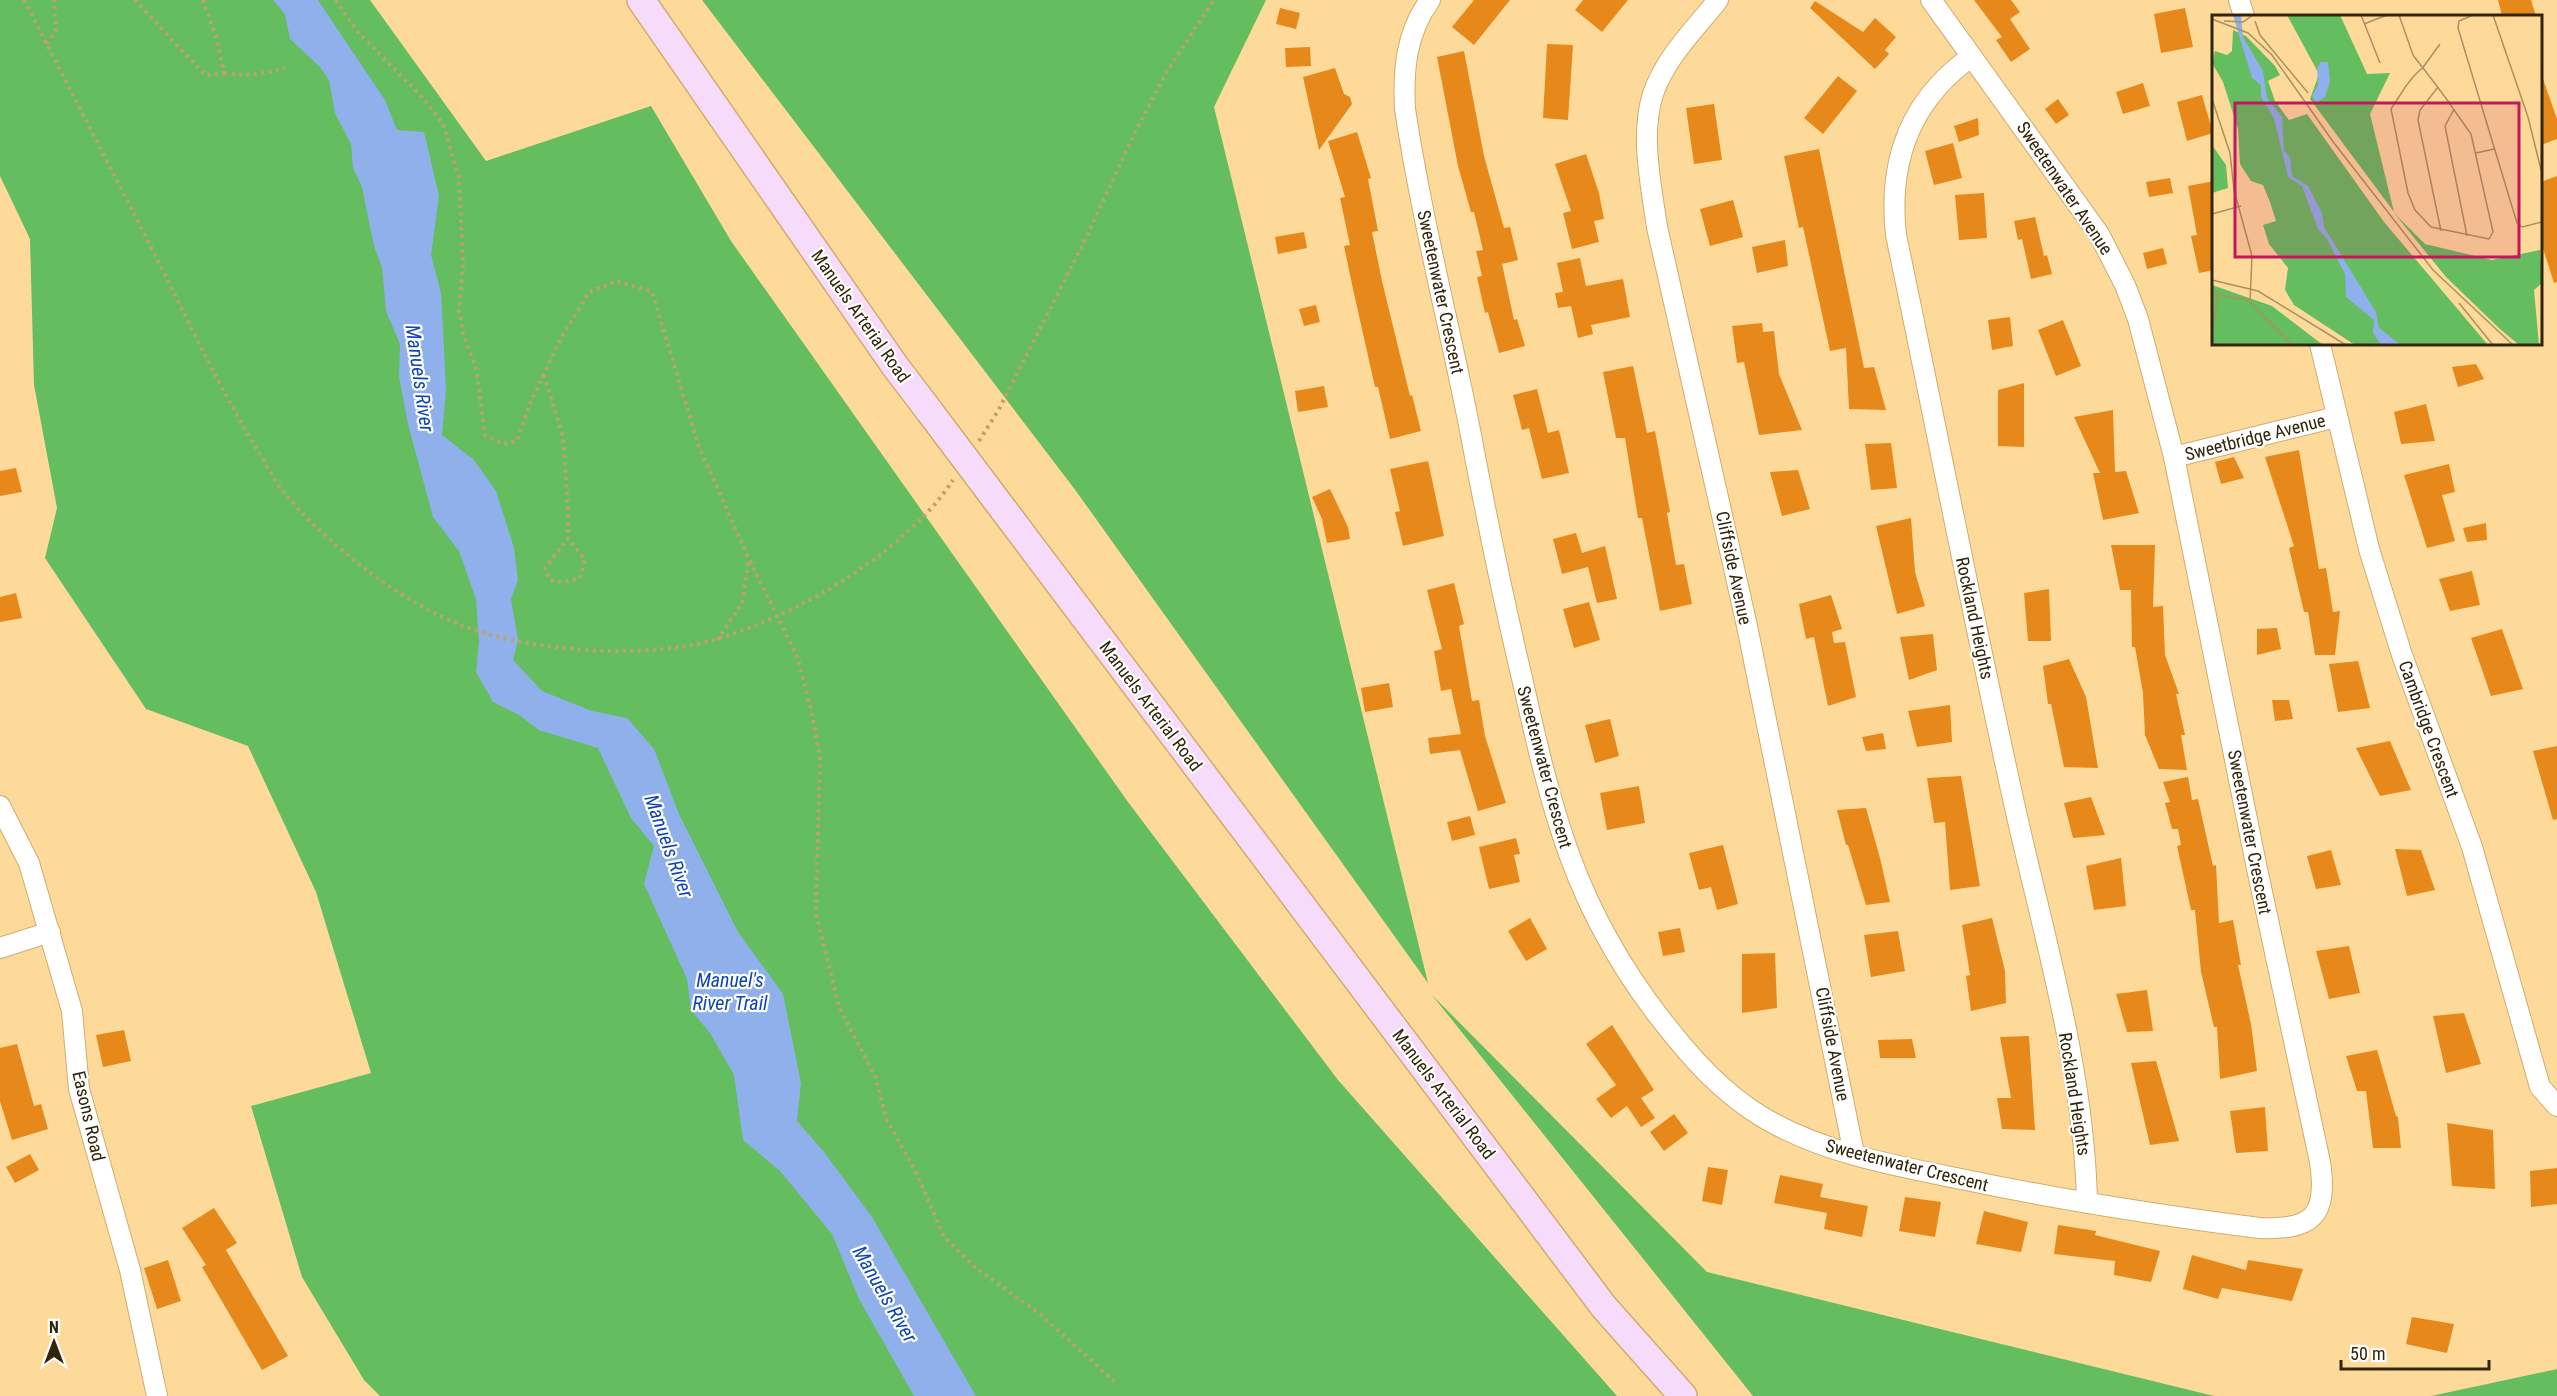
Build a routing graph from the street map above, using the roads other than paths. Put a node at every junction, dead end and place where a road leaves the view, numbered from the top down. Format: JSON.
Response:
{"nodes":[{"id":1,"x":642,"y":0,"type":"edge"},
{"id":2,"x":1430,"y":0,"type":"edge"},
{"id":3,"x":1718,"y":0,"type":"edge"},
{"id":4,"x":1931,"y":0,"type":"edge"},
{"id":5,"x":2239,"y":0,"type":"edge"},
{"id":6,"x":2244,"y":15,"type":"edge"},
{"id":7,"x":1971,"y":57,"type":"junction"},
{"id":8,"x":2320,"y":345,"type":"edge"},
{"id":9,"x":2336,"y":417,"type":"junction"},
{"id":10,"x":2174,"y":457,"type":"junction"},
{"id":11,"x":2190,"y":537,"type":"joint"},
{"id":12,"x":0,"y":806,"type":"edge"},
{"id":13,"x":50,"y":932,"type":"junction"},
{"id":14,"x":0,"y":948,"type":"edge"},
{"id":15,"x":2557,"y":1107,"type":"edge"},
{"id":16,"x":1854,"y":1154,"type":"junction"},
{"id":17,"x":2087,"y":1202,"type":"junction"},
{"id":18,"x":157,"y":1396,"type":"edge"},
{"id":19,"x":1683,"y":1396,"type":"edge"}],
"edges":[{"from":1,"to":19,"type":"main road","name":"Manuels Arterial Road","bridge":true},
{"from":2,"to":16,"type":"street","name":"Sweetenwater Crescent"},
{"from":3,"to":16,"type":"street","name":"Cliffside Avenue"},
{"from":4,"to":7,"type":"street","name":"Sweetenwater Avenue"},
{"from":5,"to":6,"type":"street"},
{"from":7,"to":10,"type":"street","name":"Sweetenwater Avenue"},
{"from":7,"to":17,"type":"street","name":"Rockland Heights"},
{"from":8,"to":9,"type":"street","name":"Cambridge Crescent"},
{"from":9,"to":10,"type":"street","name":"Sweetbridge Avenue"},
{"from":9,"to":15,"type":"street","name":"Cambridge Crescent"},
{"from":10,"to":11,"type":"street","name":"Sweetenwater Avenue"},
{"from":11,"to":17,"type":"street","name":"Sweetenwater Crescent"},
{"from":12,"to":13,"type":"street","name":"Easons Road"},
{"from":13,"to":14,"type":"street"},
{"from":13,"to":18,"type":"street","name":"Easons Road"},
{"from":16,"to":17,"type":"street","name":"Sweetenwater Crescent"}]}
